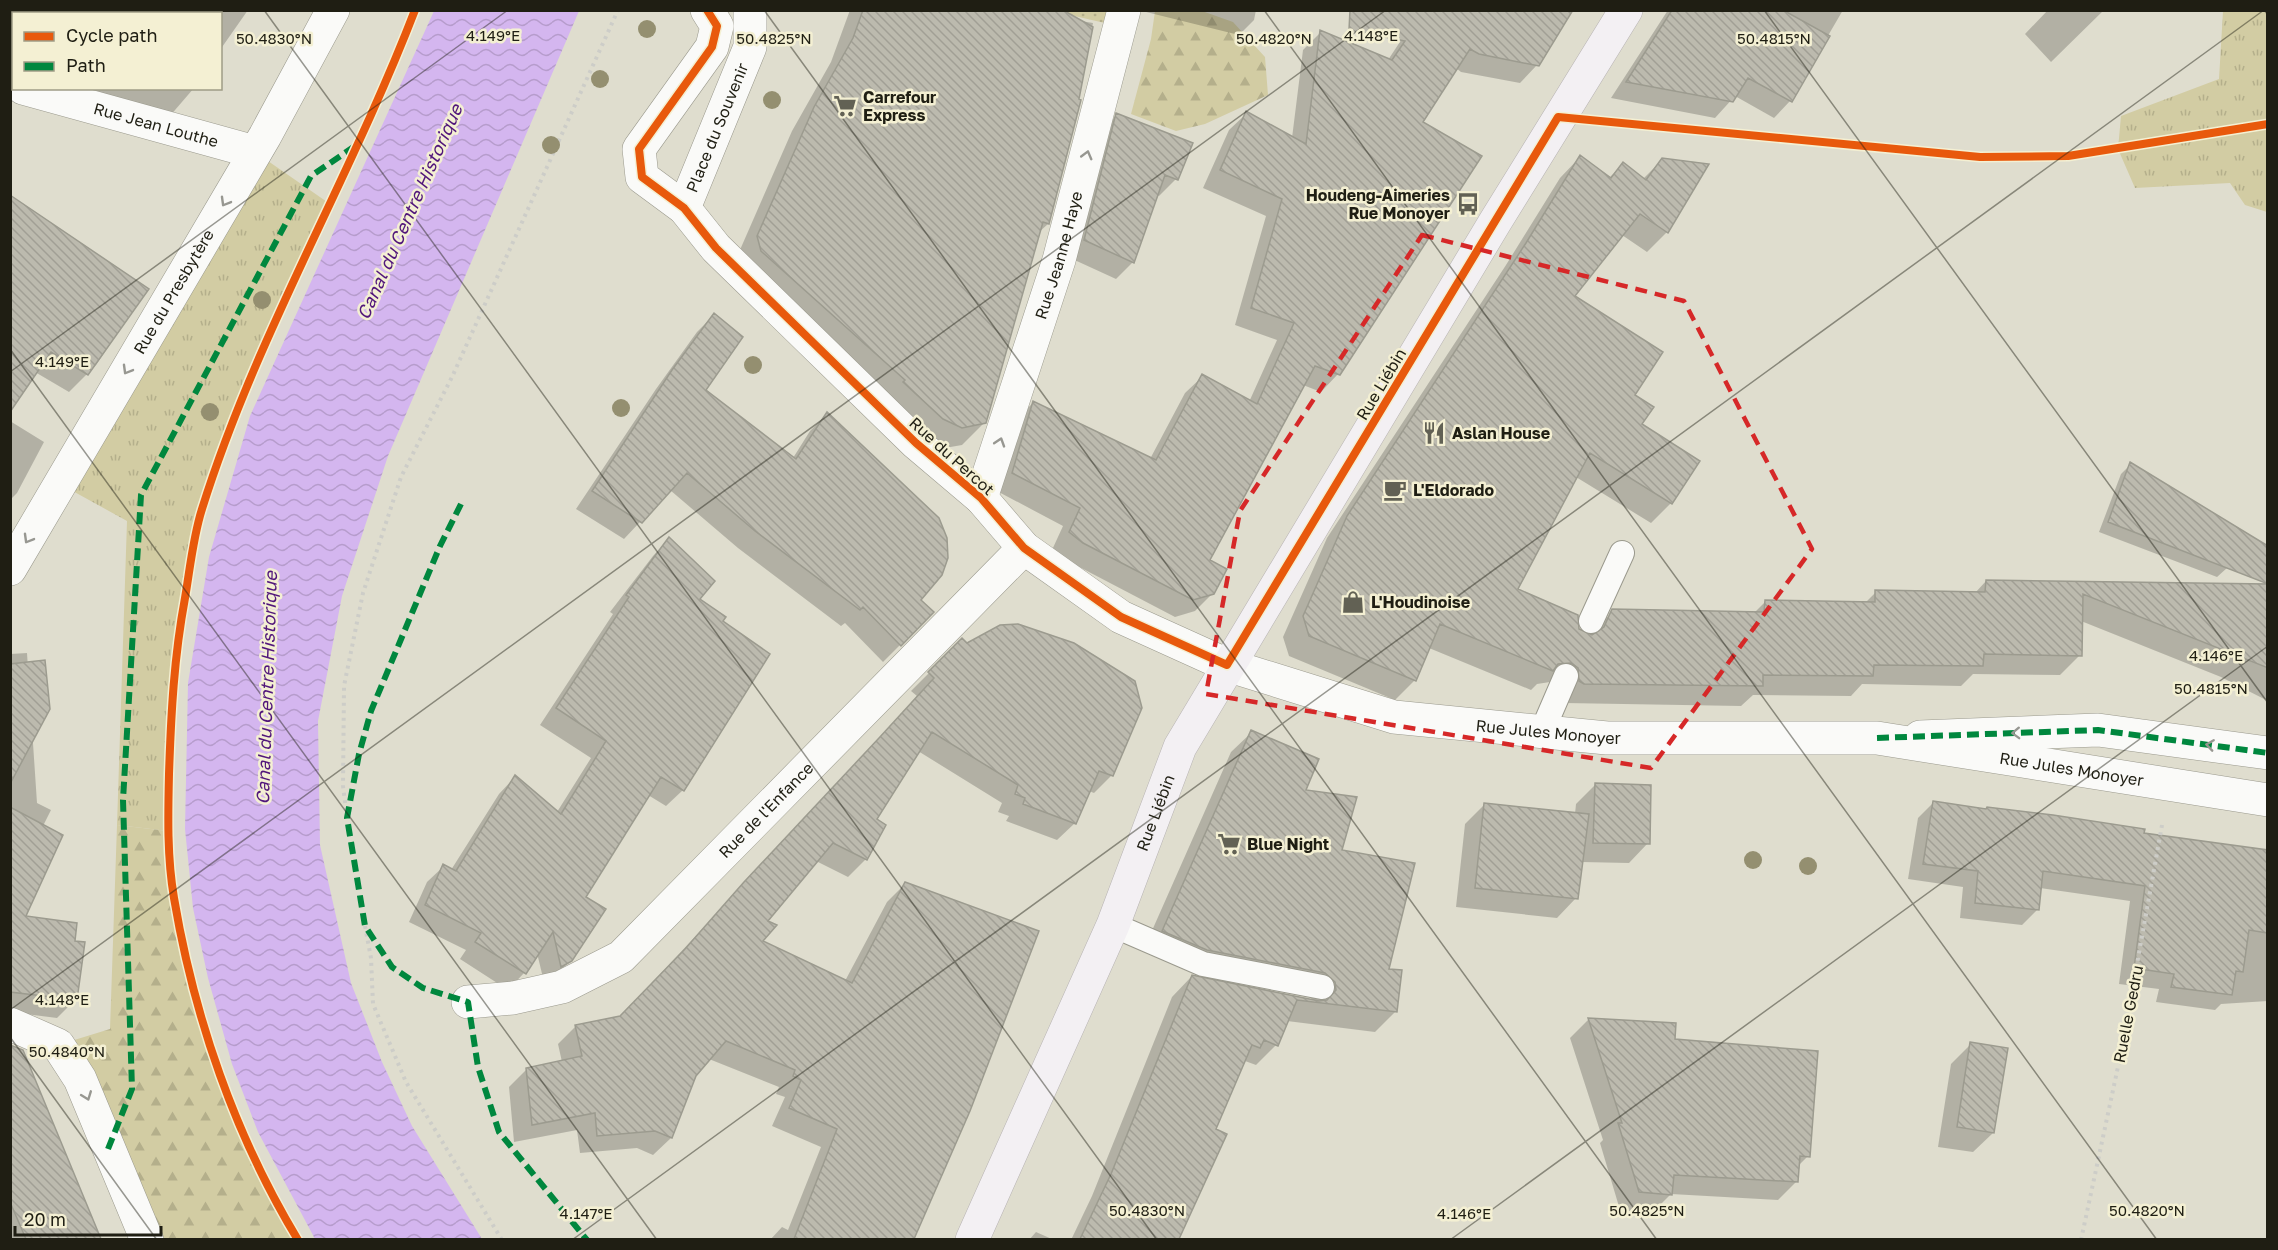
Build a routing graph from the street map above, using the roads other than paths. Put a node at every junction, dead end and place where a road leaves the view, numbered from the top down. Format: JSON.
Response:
{"nodes":[{"id":1,"x":333,"y":10,"type":"edge"},
{"id":2,"x":707,"y":10,"type":"edge"},
{"id":3,"x":750,"y":10,"type":"edge"},
{"id":4,"x":1124,"y":10,"type":"edge"},
{"id":5,"x":1626,"y":10,"type":"edge"},
{"id":6,"x":30,"y":90,"type":"edge"},
{"id":7,"x":255,"y":152,"type":"junction"},
{"id":8,"x":684,"y":208,"type":"junction"},
{"id":9,"x":716,"y":248,"type":"joint"},
{"id":10,"x":981,"y":498,"type":"junction"},
{"id":11,"x":1024,"y":548,"type":"junction"},
{"id":12,"x":1622,"y":553,"type":"dead end"},
{"id":13,"x":10,"y":569,"type":"edge"},
{"id":14,"x":1591,"y":621,"type":"dead end"},
{"id":15,"x":1227,"y":665,"type":"junction"},
{"id":16,"x":1566,"y":676,"type":"dead end"},
{"id":17,"x":1541,"y":734,"type":"junction"},
{"id":18,"x":1877,"y":738,"type":"junction"},
{"id":19,"x":2268,"y":753,"type":"edge"},
{"id":20,"x":2268,"y":800,"type":"edge"},
{"id":21,"x":1113,"y":925,"type":"junction"},
{"id":22,"x":1323,"y":987,"type":"dead end"},
{"id":23,"x":468,"y":1002,"type":"dead end"},
{"id":24,"x":10,"y":1024,"type":"edge"},
{"id":25,"x":147,"y":1239,"type":"edge"},
{"id":26,"x":972,"y":1239,"type":"edge"}],
"edges":[{"from":1,"to":7,"type":"street","name":"Rue du Presbytère"},
{"from":2,"to":8,"type":"street","name":"Place du Souvenir"},
{"from":3,"to":8,"type":"street","name":"Place du Souvenir"},
{"from":10,"to":4,"type":"street","name":"Rue Jeanne Haye","one_way":true},
{"from":5,"to":15,"type":"main road","name":"Rue Liébin"},
{"from":6,"to":7,"type":"street","name":"Rue Jean Louthe"},
{"from":7,"to":13,"type":"street","name":"Rue du Presbytère","one_way":true},
{"from":8,"to":9,"type":"street","name":"Place du Souvenir"},
{"from":9,"to":10,"type":"street","name":"Rue du Percot"},
{"from":10,"to":11,"type":"street","name":"Rue du Percot"},
{"from":11,"to":15,"type":"street","name":"Rue du Percot"},
{"from":11,"to":23,"type":"street","name":"Rue de l'Enfance"},
{"from":12,"to":14,"type":"lane"},
{"from":15,"to":17,"type":"street","name":"Rue Jules Monoyer"},
{"from":15,"to":21,"type":"main road","name":"Rue Liébin"},
{"from":16,"to":17,"type":"lane"},
{"from":17,"to":18,"type":"street","name":"Rue Jules Monoyer"},
{"from":19,"to":18,"type":"street","name":"Rue Jules Monoyer","one_way":true},
{"from":18,"to":20,"type":"street","name":"Rue Jules Monoyer"},
{"from":21,"to":22,"type":"lane"},
{"from":21,"to":26,"type":"main road","name":"Rue Liébin"},
{"from":24,"to":25,"type":"street","one_way":true}]}
